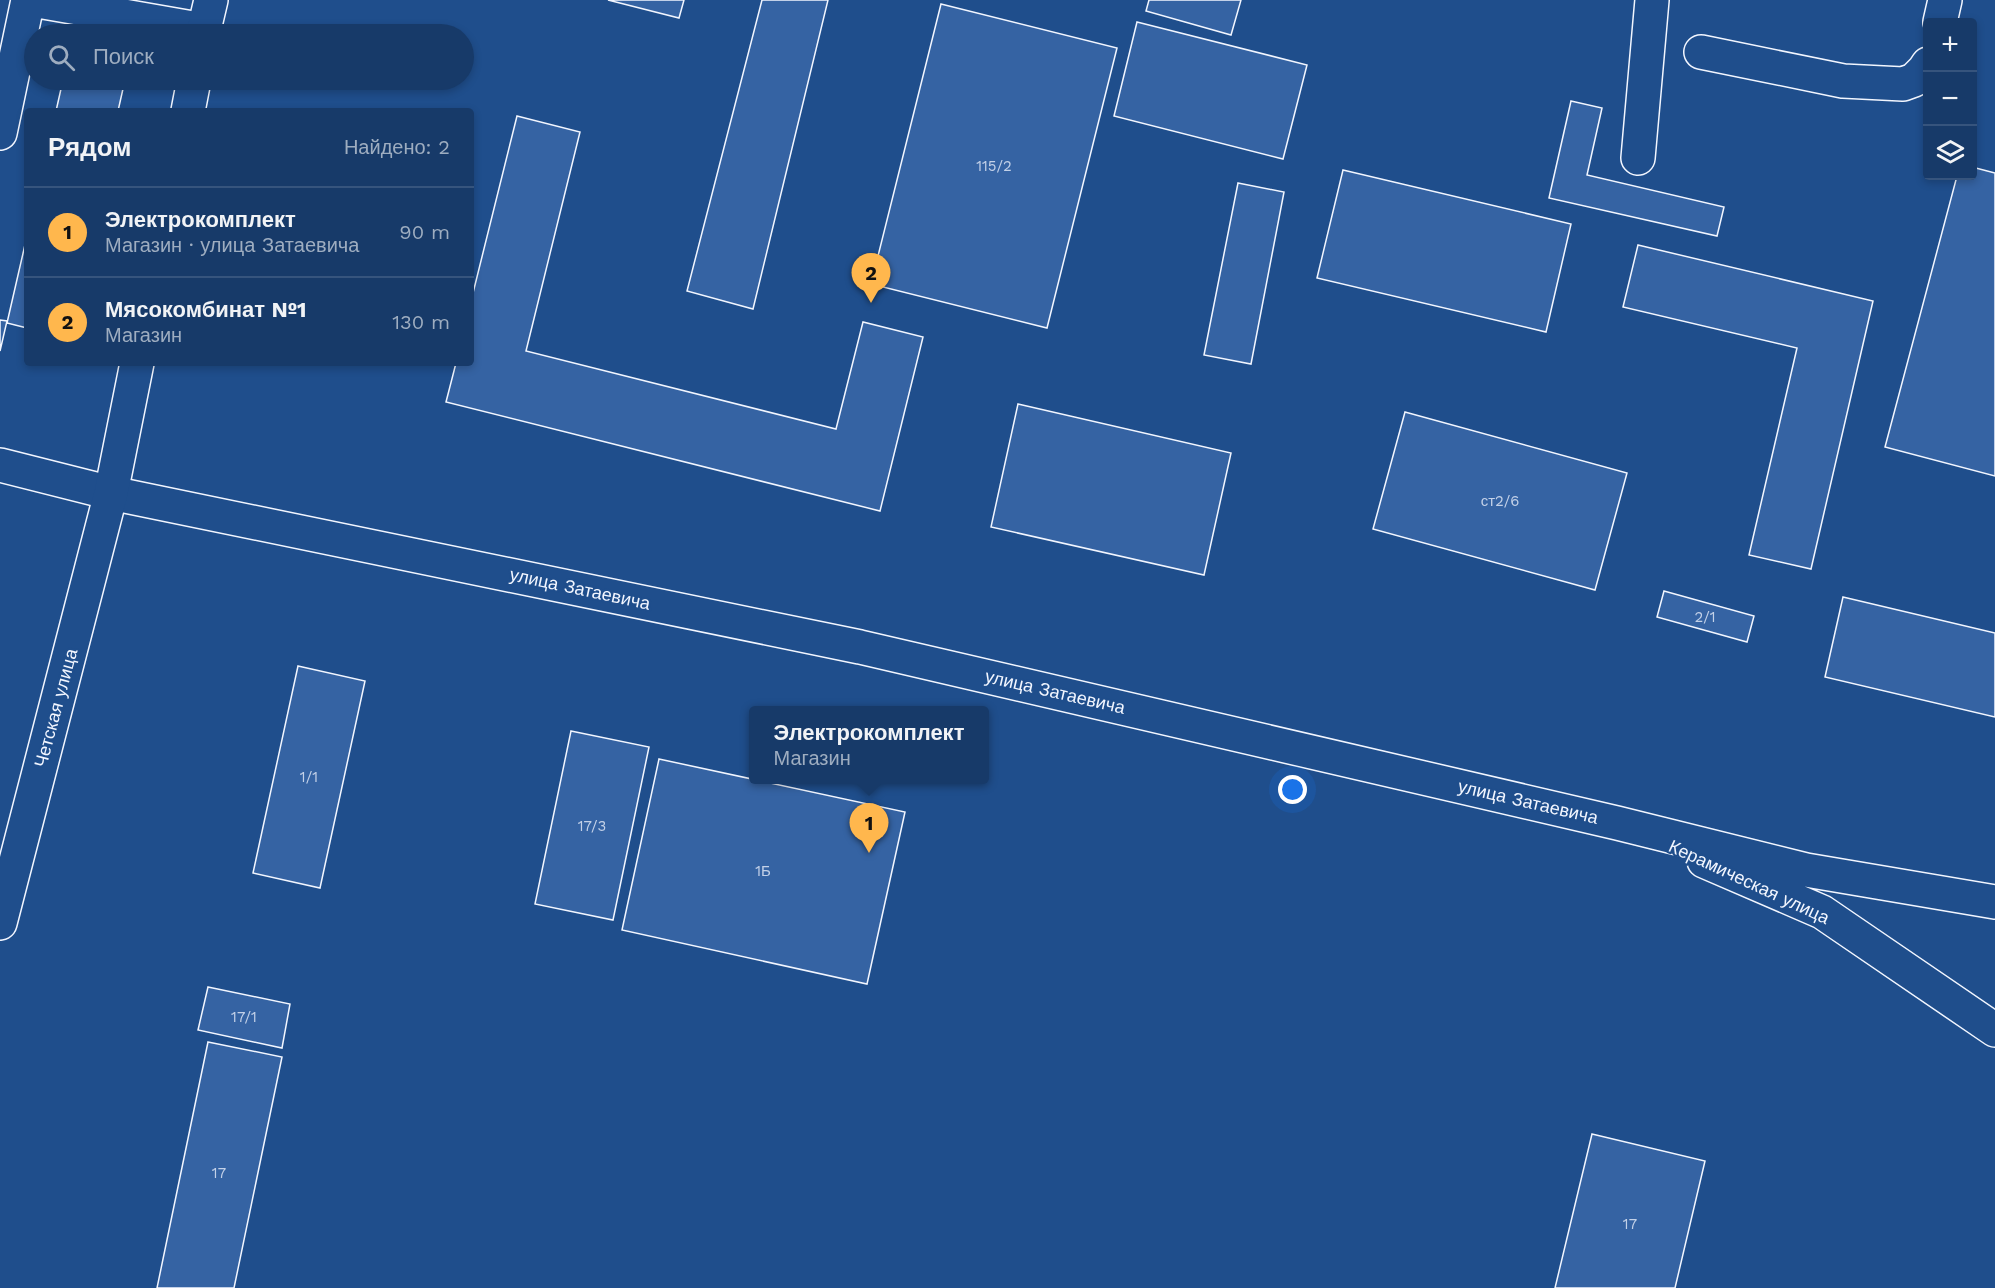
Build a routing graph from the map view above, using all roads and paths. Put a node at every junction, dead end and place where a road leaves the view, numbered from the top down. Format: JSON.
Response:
{"nodes":[{"id":1,"x":30,"y":0,"type":"edge"},
{"id":2,"x":1652,"y":0,"type":"edge"},
{"id":3,"x":1945,"y":0,"type":"edge"},
{"id":4,"x":1941,"y":18,"type":"edge"},
{"id":5,"x":206,"y":22,"type":"edge"},
{"id":6,"x":25,"y":24,"type":"edge"},
{"id":7,"x":24,"y":27,"type":"edge"},
{"id":8,"x":1701,"y":52,"type":"dead end"},
{"id":9,"x":1923,"y":71,"type":"edge"},
{"id":10,"x":192,"y":90,"type":"edge"},
{"id":11,"x":189,"y":108,"type":"edge"},
{"id":12,"x":0,"y":133,"type":"edge"},
{"id":13,"x":1638,"y":158,"type":"dead end"},
{"id":14,"x":136,"y":366,"type":"edge"},
{"id":15,"x":0,"y":465,"type":"edge"},
{"id":16,"x":111,"y":493,"type":"junction"},
{"id":17,"x":1617,"y":823,"type":"junction"},
{"id":18,"x":1995,"y":902,"type":"edge"},
{"id":19,"x":0,"y":923,"type":"edge"},
{"id":20,"x":1995,"y":1030,"type":"edge"}],
"edges":[{"from":1,"to":5,"type":"street"},
{"from":1,"to":6,"type":"street"},
{"from":2,"to":13,"type":"street"},
{"from":3,"to":4,"type":"street"},
{"from":7,"to":12,"type":"street"},
{"from":8,"to":9,"type":"street"},
{"from":10,"to":11,"type":"street"},
{"from":14,"to":16,"type":"street","name":"Четская улица"},
{"from":15,"to":16,"type":"street","name":"улица Затаевича"},
{"from":16,"to":17,"type":"street","name":"улица Затаевича"},
{"from":16,"to":19,"type":"street","name":"Четская улица"},
{"from":17,"to":18,"type":"street","name":"улица Затаевича"},
{"from":17,"to":20,"type":"street","name":"Керамическая улица"}]}
